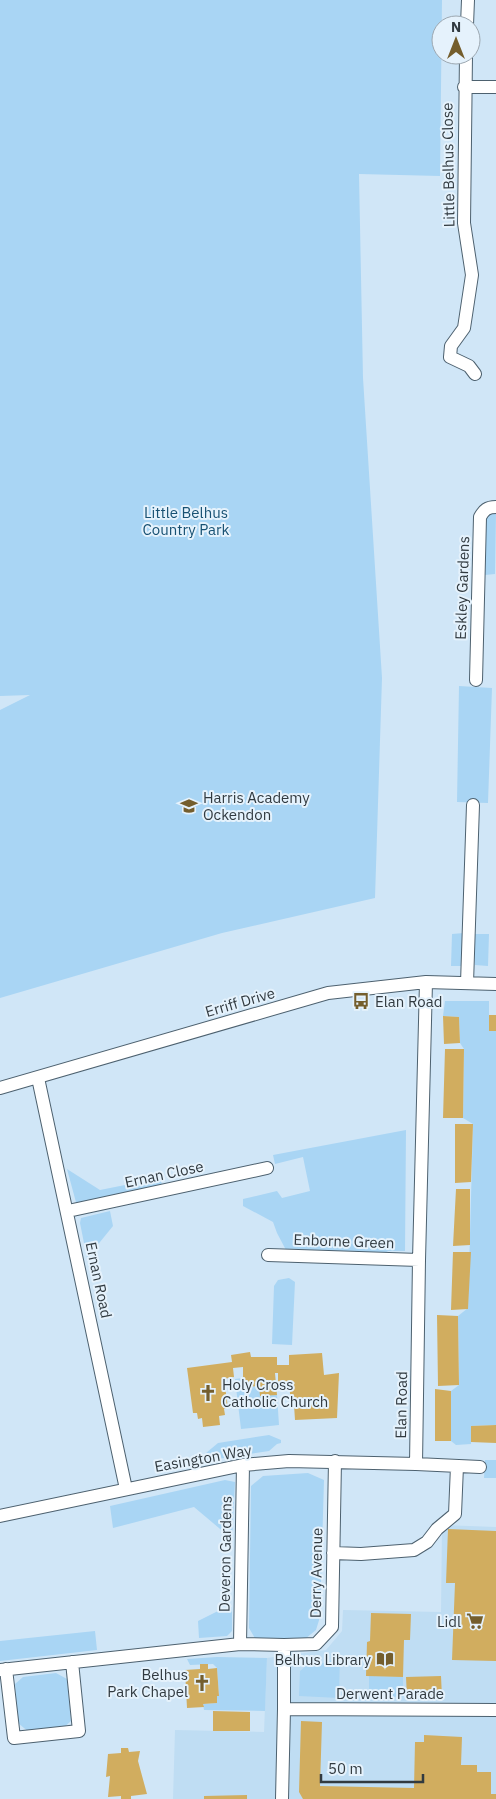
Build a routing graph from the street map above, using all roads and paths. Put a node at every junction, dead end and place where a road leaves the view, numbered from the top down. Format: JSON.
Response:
{"nodes":[{"id":1,"x":468,"y":0,"type":"edge"},
{"id":2,"x":467,"y":15,"type":"edge"},
{"id":3,"x":465,"y":65,"type":"edge"},
{"id":4,"x":464,"y":86,"type":"junction"},
{"id":5,"x":496,"y":87,"type":"edge"},
{"id":6,"x":475,"y":374,"type":"dead end"},
{"id":7,"x":496,"y":507,"type":"edge"},
{"id":8,"x":476,"y":680,"type":"dead end"},
{"id":9,"x":473,"y":805,"type":"dead end"},
{"id":10,"x":426,"y":982,"type":"junction"},
{"id":11,"x":467,"y":983,"type":"junction"},
{"id":12,"x":496,"y":984,"type":"edge"},
{"id":13,"x":38,"y":1078,"type":"junction"},
{"id":14,"x":0,"y":1088,"type":"edge"},
{"id":15,"x":267,"y":1168,"type":"dead end"},
{"id":16,"x":68,"y":1210,"type":"junction"},
{"id":17,"x":268,"y":1255,"type":"dead end"},
{"id":18,"x":419,"y":1260,"type":"junction"},
{"id":19,"x":335,"y":1461,"type":"junction"},
{"id":20,"x":416,"y":1464,"type":"junction"},
{"id":21,"x":243,"y":1465,"type":"junction"},
{"id":22,"x":457,"y":1466,"type":"junction"},
{"id":23,"x":480,"y":1467,"type":"dead end"},
{"id":24,"x":126,"y":1489,"type":"junction"},
{"id":25,"x":0,"y":1516,"type":"edge"},
{"id":26,"x":333,"y":1553,"type":"junction"},
{"id":27,"x":240,"y":1644,"type":"junction"},
{"id":28,"x":284,"y":1645,"type":"junction"},
{"id":29,"x":72,"y":1662,"type":"junction"},
{"id":30,"x":3,"y":1670,"type":"edge"},
{"id":31,"x":284,"y":1709,"type":"junction"},
{"id":32,"x":496,"y":1710,"type":"edge"},
{"id":33,"x":282,"y":1799,"type":"edge"}],
"edges":[{"from":1,"to":2,"type":"street"},
{"from":3,"to":4,"type":"street"},
{"from":4,"to":5,"type":"street"},
{"from":4,"to":6,"type":"street","name":"Little Belhus Close"},
{"from":7,"to":8,"type":"street","name":"Eskley Gardens"},
{"from":9,"to":11,"type":"street"},
{"from":10,"to":11,"type":"street","name":"Erriff Drive"},
{"from":10,"to":13,"type":"street","name":"Erriff Drive"},
{"from":10,"to":18,"type":"street","name":"Elan Road"},
{"from":11,"to":12,"type":"street","name":"Erriff Drive"},
{"from":13,"to":14,"type":"street","name":"Erriff Drive"},
{"from":13,"to":16,"type":"street","name":"Ernan Road"},
{"from":15,"to":16,"type":"street","name":"Ernan Close"},
{"from":16,"to":24,"type":"street","name":"Ernan Road"},
{"from":17,"to":18,"type":"street","name":"Enborne Green"},
{"from":18,"to":20,"type":"street","name":"Elan Road"},
{"from":19,"to":20,"type":"street","name":"Easington Way"},
{"from":19,"to":21,"type":"street","name":"Easington Way"},
{"from":19,"to":26,"type":"street","name":"Derry Avenue"},
{"from":20,"to":22,"type":"street"},
{"from":21,"to":24,"type":"street","name":"Easington Way"},
{"from":21,"to":27,"type":"street","name":"Deveron Gardens"},
{"from":22,"to":23,"type":"street"},
{"from":22,"to":26,"type":"street"},
{"from":24,"to":25,"type":"street","name":"Easington Way"},
{"from":26,"to":28,"type":"street","name":"Derry Avenue"},
{"from":27,"to":28,"type":"street"},
{"from":27,"to":29,"type":"street"},
{"from":28,"to":31,"type":"street"},
{"from":29,"to":30,"type":"street"},
{"from":29,"to":30,"type":"street"},
{"from":31,"to":32,"type":"street","name":"Derwent Parade"},
{"from":31,"to":33,"type":"street"}]}
